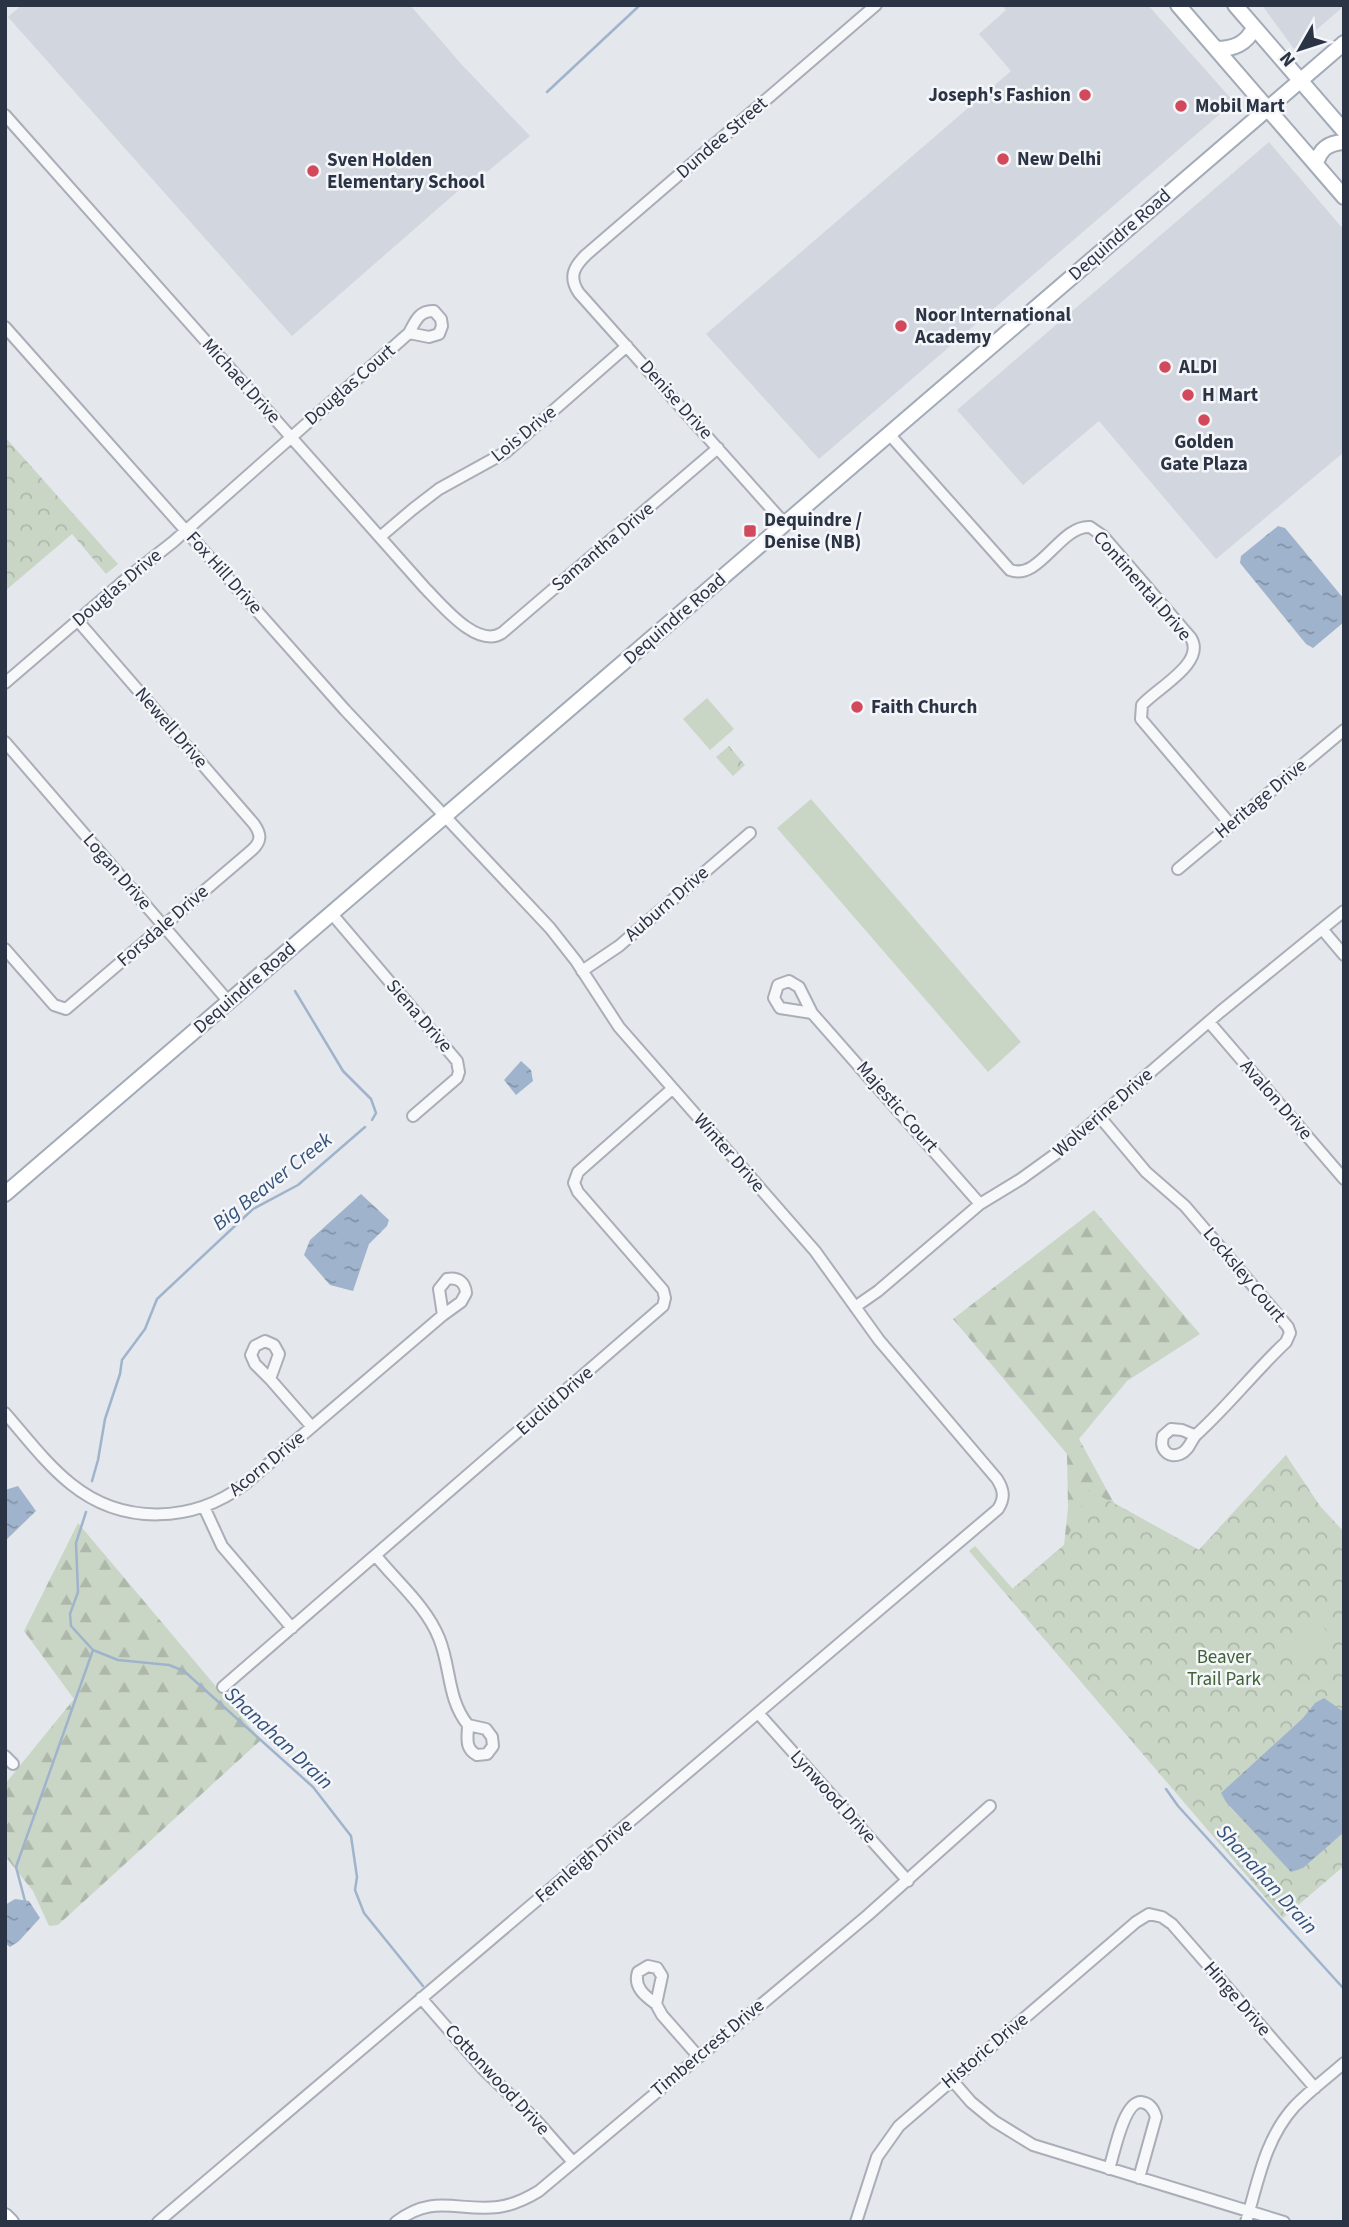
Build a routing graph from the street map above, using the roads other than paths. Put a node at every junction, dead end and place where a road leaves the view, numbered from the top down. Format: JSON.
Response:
{"nodes":[{"id":1,"x":876,"y":5,"type":"edge"},
{"id":2,"x":1178,"y":5,"type":"edge"},
{"id":3,"x":1235,"y":5,"type":"edge"},
{"id":4,"x":1254,"y":28,"type":"junction"},
{"id":5,"x":1344,"y":43,"type":"edge"},
{"id":6,"x":1216,"y":49,"type":"junction"},
{"id":7,"x":1300,"y":80,"type":"junction"},
{"id":8,"x":1268,"y":108,"type":"junction"},
{"id":9,"x":5,"y":115,"type":"edge"},
{"id":10,"x":1344,"y":131,"type":"edge"},
{"id":11,"x":1344,"y":142,"type":"edge"},
{"id":12,"x":1316,"y":164,"type":"junction"},
{"id":13,"x":1344,"y":197,"type":"edge"},
{"id":14,"x":572,"y":275,"type":"joint"},
{"id":15,"x":5,"y":327,"type":"edge"},
{"id":16,"x":409,"y":333,"type":"dead end"},
{"id":17,"x":627,"y":346,"type":"junction"},
{"id":18,"x":889,"y":434,"type":"junction"},
{"id":19,"x":291,"y":437,"type":"junction"},
{"id":20,"x":719,"y":448,"type":"junction"},
{"id":21,"x":785,"y":524,"type":"junction"},
{"id":22,"x":186,"y":530,"type":"junction"},
{"id":23,"x":380,"y":537,"type":"junction"},
{"id":24,"x":78,"y":621,"type":"junction"},
{"id":25,"x":485,"y":638,"type":"joint"},
{"id":26,"x":5,"y":683,"type":"edge"},
{"id":27,"x":1344,"y":730,"type":"edge"},
{"id":28,"x":5,"y":742,"type":"edge"},
{"id":29,"x":446,"y":816,"type":"junction"},
{"id":30,"x":1231,"y":825,"type":"junction"},
{"id":31,"x":750,"y":833,"type":"dead end"},
{"id":32,"x":260,"y":838,"type":"joint"},
{"id":33,"x":1178,"y":869,"type":"dead end"},
{"id":34,"x":1344,"y":911,"type":"edge"},
{"id":35,"x":332,"y":914,"type":"junction"},
{"id":36,"x":163,"y":926,"type":"junction"},
{"id":37,"x":1322,"y":929,"type":"junction"},
{"id":38,"x":5,"y":949,"type":"edge"},
{"id":39,"x":1344,"y":955,"type":"edge"},
{"id":40,"x":582,"y":971,"type":"junction"},
{"id":41,"x":229,"y":1002,"type":"junction"},
{"id":42,"x":812,"y":1013,"type":"dead end"},
{"id":43,"x":1209,"y":1022,"type":"junction"},
{"id":44,"x":673,"y":1089,"type":"junction"},
{"id":45,"x":413,"y":1116,"type":"dead end"},
{"id":46,"x":1099,"y":1116,"type":"junction"},
{"id":47,"x":1344,"y":1179,"type":"edge"},
{"id":48,"x":5,"y":1194,"type":"edge"},
{"id":49,"x":979,"y":1204,"type":"junction"},
{"id":50,"x":855,"y":1307,"type":"junction"},
{"id":51,"x":443,"y":1315,"type":"dead end"},
{"id":52,"x":271,"y":1379,"type":"dead end"},
{"id":53,"x":5,"y":1413,"type":"edge"},
{"id":54,"x":312,"y":1427,"type":"junction"},
{"id":55,"x":1195,"y":1435,"type":"dead end"},
{"id":56,"x":1004,"y":1497,"type":"joint"},
{"id":57,"x":204,"y":1507,"type":"junction"},
{"id":58,"x":376,"y":1556,"type":"junction"},
{"id":59,"x":292,"y":1628,"type":"junction"},
{"id":60,"x":223,"y":1687,"type":"dead end"},
{"id":61,"x":758,"y":1713,"type":"junction"},
{"id":62,"x":468,"y":1725,"type":"dead end"},
{"id":63,"x":990,"y":1806,"type":"dead end"},
{"id":64,"x":908,"y":1881,"type":"junction"},
{"id":65,"x":1156,"y":1915,"type":"joint"},
{"id":66,"x":421,"y":1998,"type":"junction"},
{"id":67,"x":656,"y":2004,"type":"dead end"},
{"id":68,"x":698,"y":2056,"type":"junction"},
{"id":69,"x":1344,"y":2063,"type":"edge"},
{"id":70,"x":951,"y":2079,"type":"junction"},
{"id":71,"x":1315,"y":2088,"type":"junction"},
{"id":72,"x":573,"y":2162,"type":"junction"},
{"id":73,"x":1109,"y":2169,"type":"junction"},
{"id":74,"x":1139,"y":2179,"type":"junction"},
{"id":75,"x":5,"y":2216,"type":"edge"},
{"id":76,"x":1247,"y":2216,"type":"edge"},
{"id":77,"x":11,"y":2222,"type":"edge"},
{"id":78,"x":158,"y":2222,"type":"edge"},
{"id":79,"x":396,"y":2222,"type":"edge"},
{"id":80,"x":856,"y":2222,"type":"edge"},
{"id":81,"x":1284,"y":2222,"type":"edge"}],
"edges":[{"from":1,"to":14,"type":"street","name":"Dundee Street"},
{"from":2,"to":6,"type":"main road"},
{"from":3,"to":4,"type":"main road"},
{"from":4,"to":6,"type":"main road"},
{"from":4,"to":7,"type":"main road"},
{"from":5,"to":7,"type":"main road","name":"Dequindre Road"},
{"from":6,"to":8,"type":"main road"},
{"from":7,"to":8,"type":"main road","name":"Dequindre Road"},
{"from":7,"to":10,"type":"main road"},
{"from":8,"to":12,"type":"main road"},
{"from":8,"to":18,"type":"main road","name":"Dequindre Road"},
{"from":9,"to":19,"type":"street","name":"Michael Drive"},
{"from":11,"to":12,"type":"main road"},
{"from":12,"to":13,"type":"main road"},
{"from":14,"to":17,"type":"street","name":"Denise Drive"},
{"from":15,"to":22,"type":"street","name":"Fox Hill Drive"},
{"from":16,"to":19,"type":"street","name":"Douglas Court"},
{"from":17,"to":20,"type":"street","name":"Denise Drive"},
{"from":17,"to":23,"type":"street","name":"Lois Drive"},
{"from":18,"to":21,"type":"main road","name":"Dequindre Road"},
{"from":18,"to":30,"type":"street","name":"Continental Drive"},
{"from":19,"to":22,"type":"street","name":"Douglas Drive"},
{"from":19,"to":23,"type":"street","name":"Michael Drive"},
{"from":20,"to":21,"type":"street","name":"Denise Drive"},
{"from":20,"to":25,"type":"street","name":"Samantha Drive"},
{"from":21,"to":29,"type":"main road","name":"Dequindre Road"},
{"from":22,"to":24,"type":"street","name":"Douglas Drive"},
{"from":22,"to":29,"type":"street","name":"Fox Hill Drive"},
{"from":23,"to":25,"type":"street","name":"Michael Drive"},
{"from":24,"to":26,"type":"street","name":"Douglas Drive"},
{"from":24,"to":32,"type":"street","name":"Newell Drive"},
{"from":27,"to":30,"type":"street","name":"Heritage Drive"},
{"from":28,"to":36,"type":"street","name":"Logan Drive"},
{"from":29,"to":35,"type":"main road","name":"Dequindre Road"},
{"from":29,"to":40,"type":"street","name":"Winter Drive"},
{"from":30,"to":33,"type":"street","name":"Heritage Drive"},
{"from":31,"to":40,"type":"street","name":"Auburn Drive"},
{"from":32,"to":36,"type":"street","name":"Forsdale Drive"},
{"from":34,"to":37,"type":"street","name":"Wolverine Drive"},
{"from":35,"to":41,"type":"main road","name":"Dequindre Road"},
{"from":35,"to":45,"type":"street","name":"Siena Drive"},
{"from":36,"to":38,"type":"street","name":"Forsdale Drive"},
{"from":36,"to":41,"type":"street","name":"Logan Drive"},
{"from":37,"to":39,"type":"street"},
{"from":37,"to":43,"type":"street","name":"Wolverine Drive"},
{"from":40,"to":44,"type":"street","name":"Winter Drive"},
{"from":41,"to":48,"type":"main road","name":"Dequindre Road"},
{"from":42,"to":49,"type":"street","name":"Majestic Court"},
{"from":43,"to":46,"type":"street","name":"Wolverine Drive"},
{"from":43,"to":47,"type":"street","name":"Avalon Drive"},
{"from":44,"to":50,"type":"street","name":"Winter Drive"},
{"from":44,"to":58,"type":"street","name":"Euclid Drive"},
{"from":46,"to":49,"type":"street","name":"Wolverine Drive"},
{"from":46,"to":55,"type":"street","name":"Locksley Court"},
{"from":49,"to":50,"type":"street","name":"Wolverine Drive"},
{"from":50,"to":56,"type":"street","name":"Winter Drive"},
{"from":51,"to":54,"type":"street","name":"Acorn Drive"},
{"from":52,"to":54,"type":"street"},
{"from":53,"to":57,"type":"street","name":"Acorn Drive"},
{"from":54,"to":57,"type":"street","name":"Acorn Drive"},
{"from":56,"to":61,"type":"street","name":"Fernleigh Drive"},
{"from":57,"to":59,"type":"street"},
{"from":58,"to":59,"type":"street","name":"Euclid Drive"},
{"from":58,"to":62,"type":"street"},
{"from":59,"to":60,"type":"street","name":"Euclid Drive"},
{"from":61,"to":64,"type":"street","name":"Lynwood Drive"},
{"from":61,"to":66,"type":"street","name":"Fernleigh Drive"},
{"from":63,"to":64,"type":"street","name":"Timbercrest Drive"},
{"from":64,"to":68,"type":"street","name":"Timbercrest Drive"},
{"from":65,"to":70,"type":"street","name":"Historic Drive"},
{"from":65,"to":71,"type":"street","name":"Hinge Drive"},
{"from":66,"to":72,"type":"street","name":"Cottonwood Drive"},
{"from":66,"to":78,"type":"street","name":"Fernleigh Drive"},
{"from":67,"to":68,"type":"street"},
{"from":68,"to":72,"type":"street","name":"Timbercrest Drive"},
{"from":69,"to":71,"type":"street"},
{"from":70,"to":73,"type":"street"},
{"from":70,"to":80,"type":"street","name":"Historic Drive"},
{"from":71,"to":76,"type":"street"},
{"from":72,"to":79,"type":"street","name":"Timbercrest Drive"},
{"from":73,"to":74,"type":"street"},
{"from":73,"to":74,"type":"street"},
{"from":74,"to":76,"type":"street"},
{"from":75,"to":77,"type":"main road"},
{"from":76,"to":81,"type":"street"}]}
